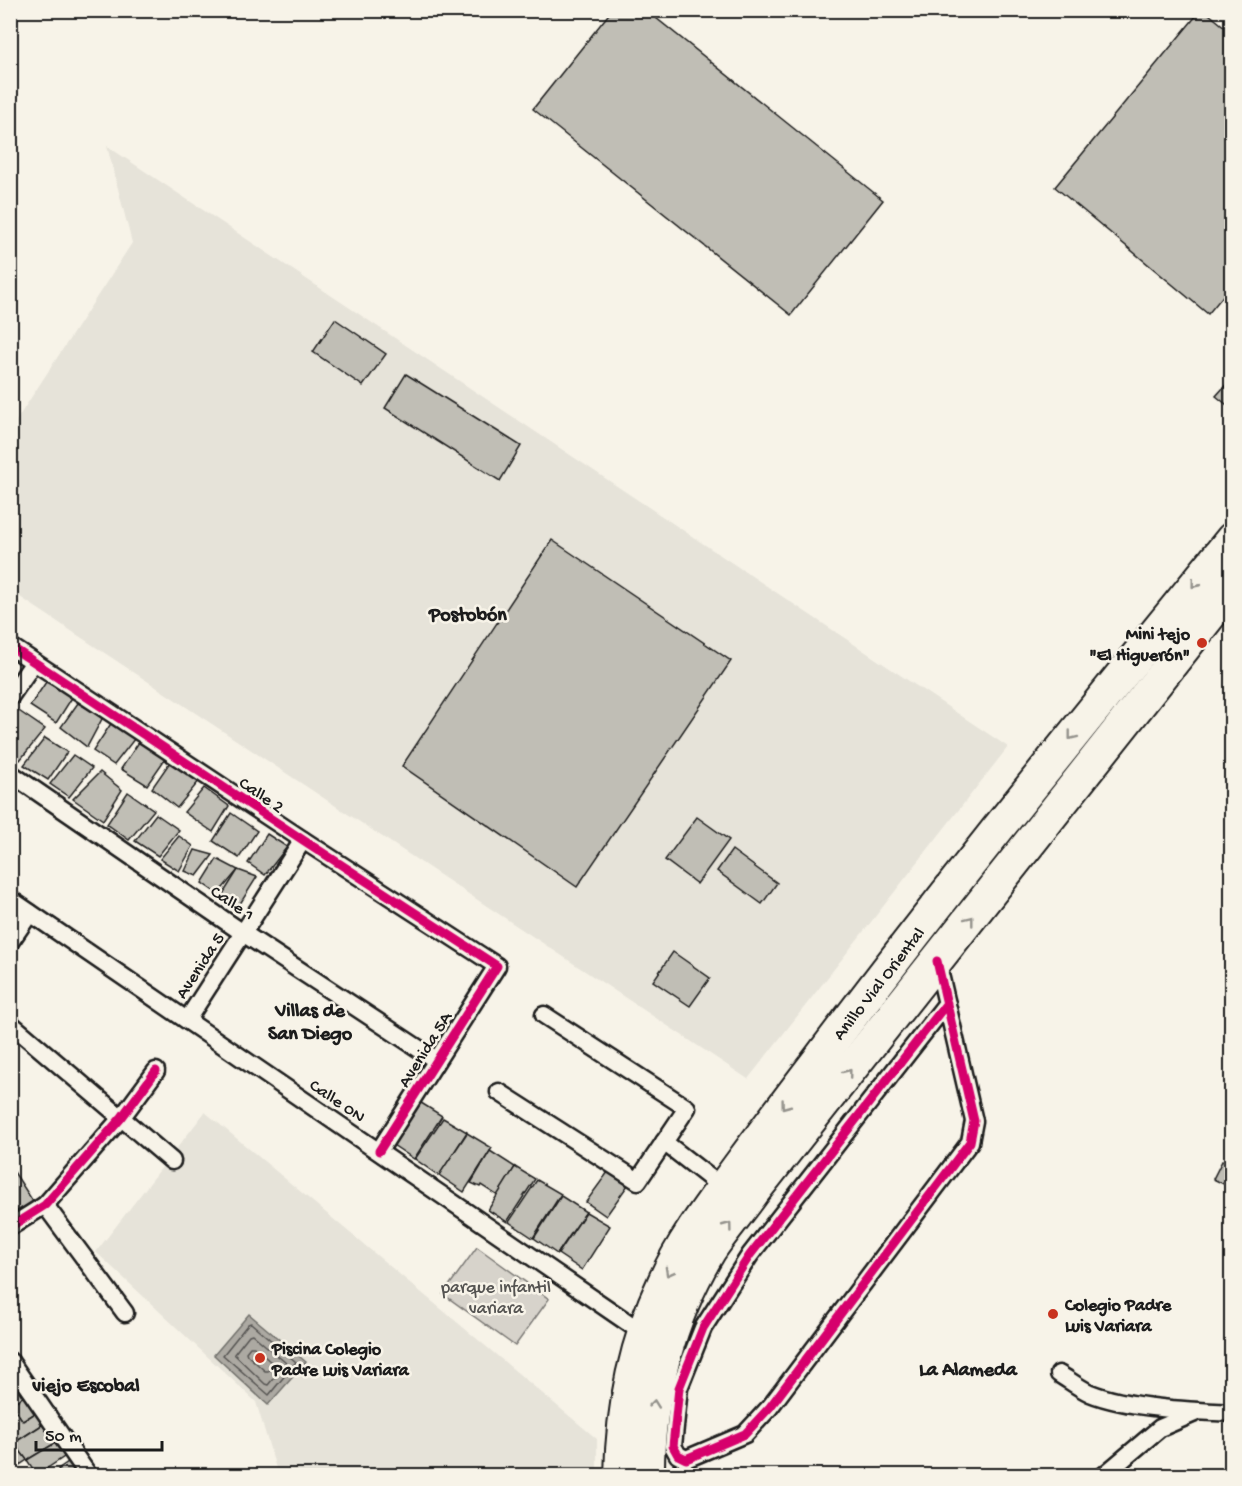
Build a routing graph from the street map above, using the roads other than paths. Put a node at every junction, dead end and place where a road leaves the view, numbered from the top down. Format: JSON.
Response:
{"nodes":[{"id":1,"x":1232,"y":539,"type":"edge"},
{"id":2,"x":1232,"y":587,"type":"edge"},
{"id":3,"x":10,"y":646,"type":"edge"},
{"id":4,"x":34,"y":662,"type":"junction"},
{"id":5,"x":10,"y":697,"type":"edge"},
{"id":6,"x":10,"y":773,"type":"edge"},
{"id":7,"x":303,"y":840,"type":"junction"},
{"id":8,"x":10,"y":899,"type":"edge"},
{"id":9,"x":30,"y":913,"type":"junction"},
{"id":10,"x":243,"y":933,"type":"junction"},
{"id":11,"x":10,"y":942,"type":"edge"},
{"id":12,"x":937,"y":962,"type":"junction"},
{"id":13,"x":497,"y":966,"type":"joint"},
{"id":14,"x":946,"y":1003,"type":"junction"},
{"id":15,"x":544,"y":1015,"type":"dead end"},
{"id":16,"x":187,"y":1020,"type":"junction"},
{"id":17,"x":10,"y":1023,"type":"edge"},
{"id":18,"x":436,"y":1060,"type":"junction"},
{"id":19,"x":156,"y":1071,"type":"dead end"},
{"id":20,"x":499,"y":1092,"type":"dead end"},
{"id":21,"x":122,"y":1117,"type":"junction"},
{"id":22,"x":664,"y":1142,"type":"junction"},
{"id":23,"x":379,"y":1151,"type":"junction"},
{"id":24,"x":172,"y":1161,"type":"dead end"},
{"id":25,"x":723,"y":1188,"type":"junction"},
{"id":26,"x":45,"y":1205,"type":"junction"},
{"id":27,"x":10,"y":1227,"type":"edge"},
{"id":28,"x":125,"y":1313,"type":"dead end"},
{"id":29,"x":643,"y":1333,"type":"junction"},
{"id":30,"x":11,"y":1364,"type":"edge"},
{"id":31,"x":1059,"y":1374,"type":"dead end"},
{"id":32,"x":1197,"y":1411,"type":"junction"},
{"id":33,"x":1232,"y":1413,"type":"edge"},
{"id":34,"x":642,"y":1472,"type":"edge"},
{"id":35,"x":89,"y":1476,"type":"edge"},
{"id":36,"x":1103,"y":1476,"type":"edge"}],
"edges":[{"from":1,"to":25,"type":"highway","name":"Anillo Vial Oriental","one_way":true},
{"from":12,"to":2,"type":"highway","name":"Anillo Vial Oriental","one_way":true},
{"from":3,"to":4,"type":"street","name":"Calle 2"},
{"from":4,"to":5,"type":"street"},
{"from":4,"to":7,"type":"street","name":"Calle 2"},
{"from":6,"to":10,"type":"street","name":"Calle 1"},
{"from":7,"to":10,"type":"street","name":"Avenida 5"},
{"from":7,"to":13,"type":"street","name":"Calle 2"},
{"from":8,"to":9,"type":"street","name":"Calle 0N"},
{"from":9,"to":11,"type":"street"},
{"from":9,"to":16,"type":"street","name":"Calle 0N"},
{"from":10,"to":16,"type":"street","name":"Avenida 5"},
{"from":10,"to":18,"type":"street","name":"Calle 1"},
{"from":12,"to":14,"type":"street"},
{"from":34,"to":12,"type":"highway","name":"Anillo Vial Oriental","one_way":true},
{"from":13,"to":18,"type":"street","name":"Avenida 5A"},
{"from":14,"to":14,"type":"street"},
{"from":15,"to":22,"type":"street"},
{"from":16,"to":23,"type":"street","name":"Calle 0N"},
{"from":17,"to":21,"type":"street"},
{"from":18,"to":23,"type":"street","name":"Avenida 5A"},
{"from":19,"to":21,"type":"street"},
{"from":20,"to":22,"type":"street"},
{"from":21,"to":24,"type":"street"},
{"from":21,"to":26,"type":"street"},
{"from":22,"to":25,"type":"street"},
{"from":23,"to":29,"type":"street","name":"Calle 0N"},
{"from":25,"to":29,"type":"highway","name":"Anillo Vial Oriental","one_way":true},
{"from":26,"to":27,"type":"street"},
{"from":26,"to":28,"type":"street"},
{"from":29,"to":34,"type":"highway","name":"Anillo Vial Oriental"},
{"from":30,"to":35,"type":"street"},
{"from":31,"to":32,"type":"street"},
{"from":32,"to":33,"type":"street"},
{"from":32,"to":36,"type":"street"}]}
